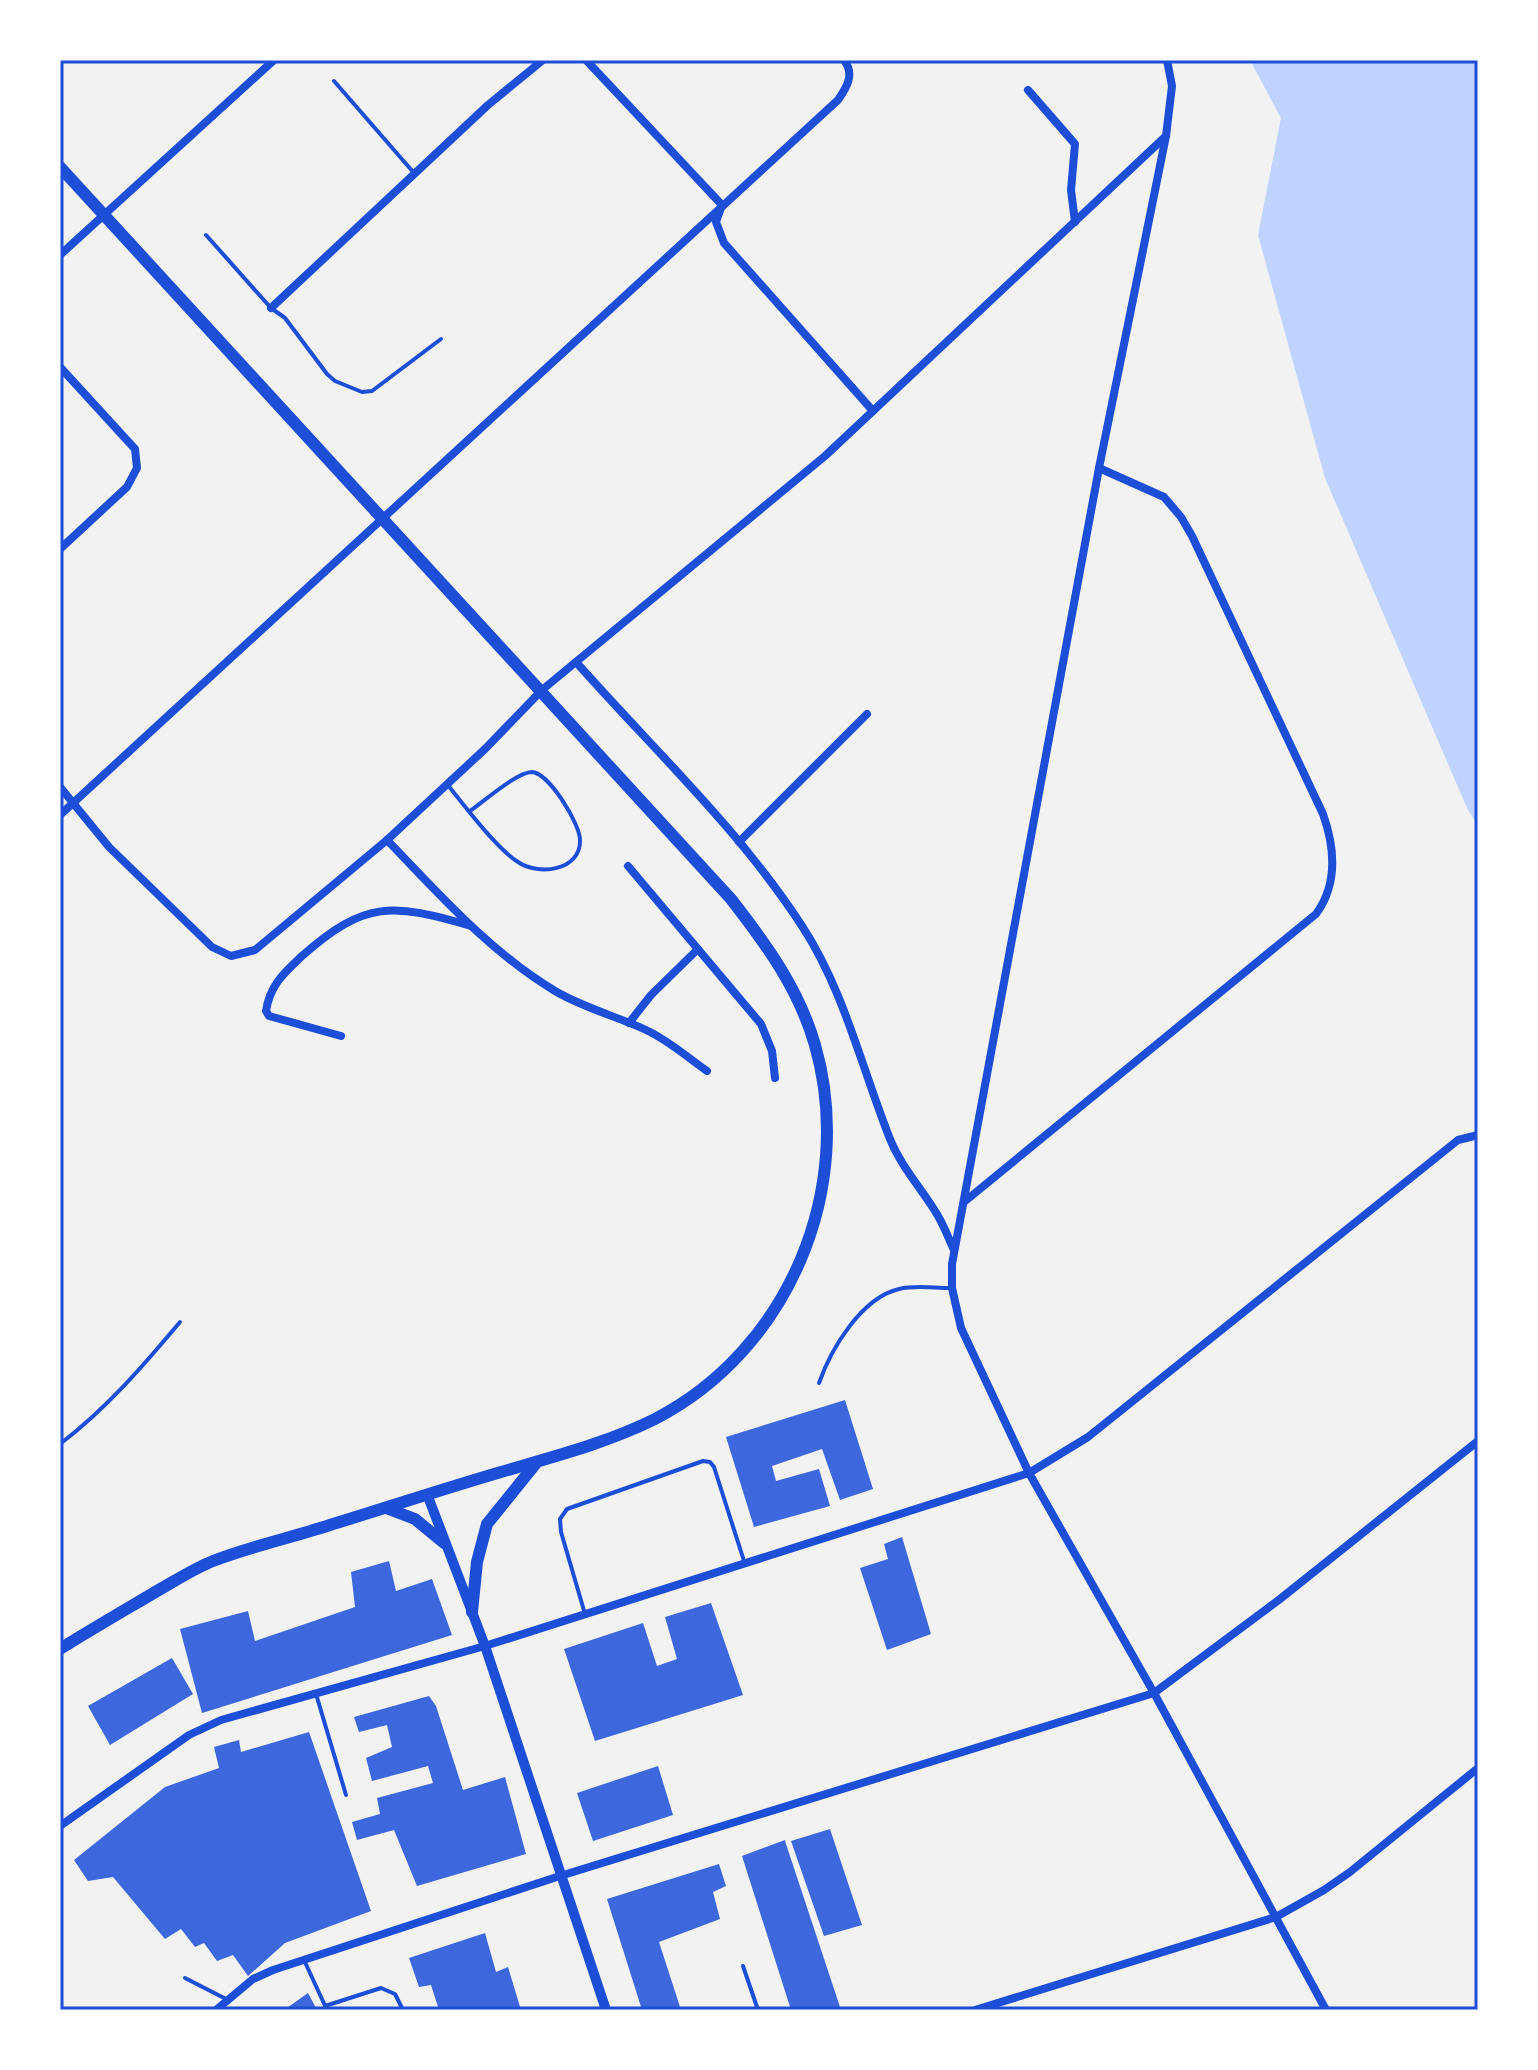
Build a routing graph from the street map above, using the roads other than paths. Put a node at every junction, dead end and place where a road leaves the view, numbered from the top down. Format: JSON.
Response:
{"nodes":[{"id":1,"x":543,"y":60,"type":"edge"},
{"id":2,"x":586,"y":60,"type":"edge"},
{"id":3,"x":844,"y":60,"type":"edge"},
{"id":4,"x":1167,"y":60,"type":"edge"},
{"id":5,"x":272,"y":61,"type":"edge"},
{"id":6,"x":334,"y":81,"type":"dead end"},
{"id":7,"x":1028,"y":90,"type":"dead end"},
{"id":8,"x":1166,"y":136,"type":"junction"},
{"id":9,"x":60,"y":167,"type":"edge"},
{"id":10,"x":415,"y":175,"type":"junction"},
{"id":11,"x":722,"y":205,"type":"junction"},
{"id":12,"x":105,"y":216,"type":"junction"},
{"id":13,"x":1075,"y":222,"type":"junction"},
{"id":14,"x":206,"y":235,"type":"dead end"},
{"id":15,"x":60,"y":255,"type":"edge"},
{"id":16,"x":271,"y":308,"type":"junction"},
{"id":17,"x":441,"y":339,"type":"dead end"},
{"id":18,"x":60,"y":367,"type":"edge"},
{"id":19,"x":873,"y":411,"type":"junction"},
{"id":20,"x":1099,"y":468,"type":"junction"},
{"id":21,"x":383,"y":519,"type":"junction"},
{"id":22,"x":60,"y":549,"type":"edge"},
{"id":23,"x":576,"y":662,"type":"junction"},
{"id":24,"x":542,"y":690,"type":"junction"},
{"id":25,"x":867,"y":714,"type":"dead end"},
{"id":26,"x":447,"y":784,"type":"junction"},
{"id":27,"x":60,"y":787,"type":"edge"},
{"id":28,"x":73,"y":802,"type":"junction"},
{"id":29,"x":470,"y":811,"type":"junction"},
{"id":30,"x":60,"y":815,"type":"edge"},
{"id":31,"x":387,"y":840,"type":"junction"},
{"id":32,"x":739,"y":842,"type":"junction"},
{"id":33,"x":628,"y":866,"type":"dead end"},
{"id":34,"x":471,"y":927,"type":"junction"},
{"id":35,"x":698,"y":949,"type":"junction"},
{"id":36,"x":629,"y":1023,"type":"junction"},
{"id":37,"x":341,"y":1036,"type":"dead end"},
{"id":38,"x":707,"y":1071,"type":"dead end"},
{"id":39,"x":775,"y":1078,"type":"dead end"},
{"id":40,"x":1475,"y":1134,"type":"edge"},
{"id":41,"x":963,"y":1203,"type":"junction"},
{"id":42,"x":954,"y":1250,"type":"junction"},
{"id":43,"x":952,"y":1288,"type":"junction"},
{"id":44,"x":180,"y":1322,"type":"dead end"},
{"id":45,"x":819,"y":1383,"type":"dead end"},
{"id":46,"x":1478,"y":1441,"type":"edge"},
{"id":47,"x":60,"y":1444,"type":"edge"},
{"id":48,"x":537,"y":1462,"type":"junction"},
{"id":49,"x":1029,"y":1473,"type":"junction"},
{"id":50,"x":427,"y":1494,"type":"junction"},
{"id":51,"x":385,"y":1508,"type":"junction"},
{"id":52,"x":444,"y":1543,"type":"junction"},
{"id":53,"x":745,"y":1563,"type":"junction"},
{"id":54,"x":472,"y":1612,"type":"junction"},
{"id":55,"x":585,"y":1614,"type":"junction"},
{"id":56,"x":485,"y":1646,"type":"junction"},
{"id":57,"x":60,"y":1649,"type":"edge"},
{"id":58,"x":1154,"y":1693,"type":"junction"},
{"id":59,"x":316,"y":1694,"type":"junction"},
{"id":60,"x":1478,"y":1768,"type":"edge"},
{"id":61,"x":346,"y":1795,"type":"dead end"},
{"id":62,"x":60,"y":1826,"type":"edge"},
{"id":63,"x":560,"y":1876,"type":"junction"},
{"id":64,"x":1276,"y":1917,"type":"junction"},
{"id":65,"x":304,"y":1960,"type":"junction"},
{"id":66,"x":743,"y":1966,"type":"dead end"},
{"id":67,"x":185,"y":1978,"type":"dead end"},
{"id":68,"x":226,"y":1999,"type":"junction"},
{"id":69,"x":326,"y":2008,"type":"edge"},
{"id":70,"x":216,"y":2010,"type":"edge"},
{"id":71,"x":403,"y":2010,"type":"edge"},
{"id":72,"x":606,"y":2010,"type":"edge"},
{"id":73,"x":758,"y":2010,"type":"edge"},
{"id":74,"x":975,"y":2010,"type":"edge"},
{"id":75,"x":1326,"y":2010,"type":"edge"}],
"edges":[{"from":1,"to":10,"type":"street"},
{"from":2,"to":11,"type":"street"},
{"from":3,"to":11,"type":"street"},
{"from":4,"to":8,"type":"street"},
{"from":5,"to":12,"type":"street"},
{"from":6,"to":10,"type":"lane"},
{"from":7,"to":13,"type":"street"},
{"from":8,"to":13,"type":"street"},
{"from":8,"to":20,"type":"street"},
{"from":9,"to":12,"type":"main road"},
{"from":10,"to":16,"type":"street"},
{"from":11,"to":19,"type":"street"},
{"from":11,"to":21,"type":"street"},
{"from":12,"to":15,"type":"street"},
{"from":12,"to":21,"type":"main road"},
{"from":13,"to":19,"type":"street"},
{"from":14,"to":16,"type":"lane"},
{"from":16,"to":17,"type":"lane"},
{"from":18,"to":22,"type":"street"},
{"from":19,"to":23,"type":"street"},
{"from":20,"to":41,"type":"street"},
{"from":20,"to":41,"type":"street"},
{"from":21,"to":24,"type":"main road"},
{"from":21,"to":28,"type":"street"},
{"from":23,"to":24,"type":"street"},
{"from":23,"to":32,"type":"street"},
{"from":24,"to":26,"type":"street"},
{"from":24,"to":48,"type":"main road"},
{"from":25,"to":32,"type":"street"},
{"from":26,"to":29,"type":"lane"},
{"from":26,"to":31,"type":"street"},
{"from":27,"to":28,"type":"street"},
{"from":28,"to":30,"type":"street"},
{"from":28,"to":31,"type":"street"},
{"from":29,"to":29,"type":"lane"},
{"from":31,"to":34,"type":"street"},
{"from":32,"to":42,"type":"street"},
{"from":33,"to":35,"type":"street"},
{"from":34,"to":36,"type":"street"},
{"from":34,"to":37,"type":"street"},
{"from":35,"to":36,"type":"street"},
{"from":35,"to":39,"type":"street"},
{"from":36,"to":38,"type":"street"},
{"from":40,"to":49,"type":"street"},
{"from":41,"to":42,"type":"street"},
{"from":42,"to":43,"type":"street"},
{"from":43,"to":45,"type":"lane"},
{"from":43,"to":49,"type":"street"},
{"from":44,"to":47,"type":"lane"},
{"from":46,"to":58,"type":"street"},
{"from":48,"to":50,"type":"main road"},
{"from":48,"to":54,"type":"main road"},
{"from":49,"to":53,"type":"street"},
{"from":49,"to":58,"type":"street"},
{"from":50,"to":51,"type":"main road"},
{"from":50,"to":52,"type":"street"},
{"from":51,"to":52,"type":"main road"},
{"from":51,"to":57,"type":"main road"},
{"from":52,"to":54,"type":"street"},
{"from":53,"to":55,"type":"street"},
{"from":53,"to":55,"type":"lane"},
{"from":54,"to":56,"type":"street"},
{"from":55,"to":56,"type":"street"},
{"from":56,"to":59,"type":"street"},
{"from":56,"to":63,"type":"street"},
{"from":58,"to":63,"type":"street"},
{"from":58,"to":64,"type":"street"},
{"from":59,"to":61,"type":"lane"},
{"from":59,"to":62,"type":"street"},
{"from":60,"to":64,"type":"street"},
{"from":63,"to":65,"type":"street"},
{"from":63,"to":72,"type":"street"},
{"from":64,"to":74,"type":"street"},
{"from":64,"to":75,"type":"street"},
{"from":65,"to":68,"type":"street"},
{"from":65,"to":69,"type":"lane"},
{"from":66,"to":73,"type":"lane"},
{"from":67,"to":68,"type":"lane"},
{"from":68,"to":70,"type":"street"},
{"from":69,"to":71,"type":"lane"}]}
